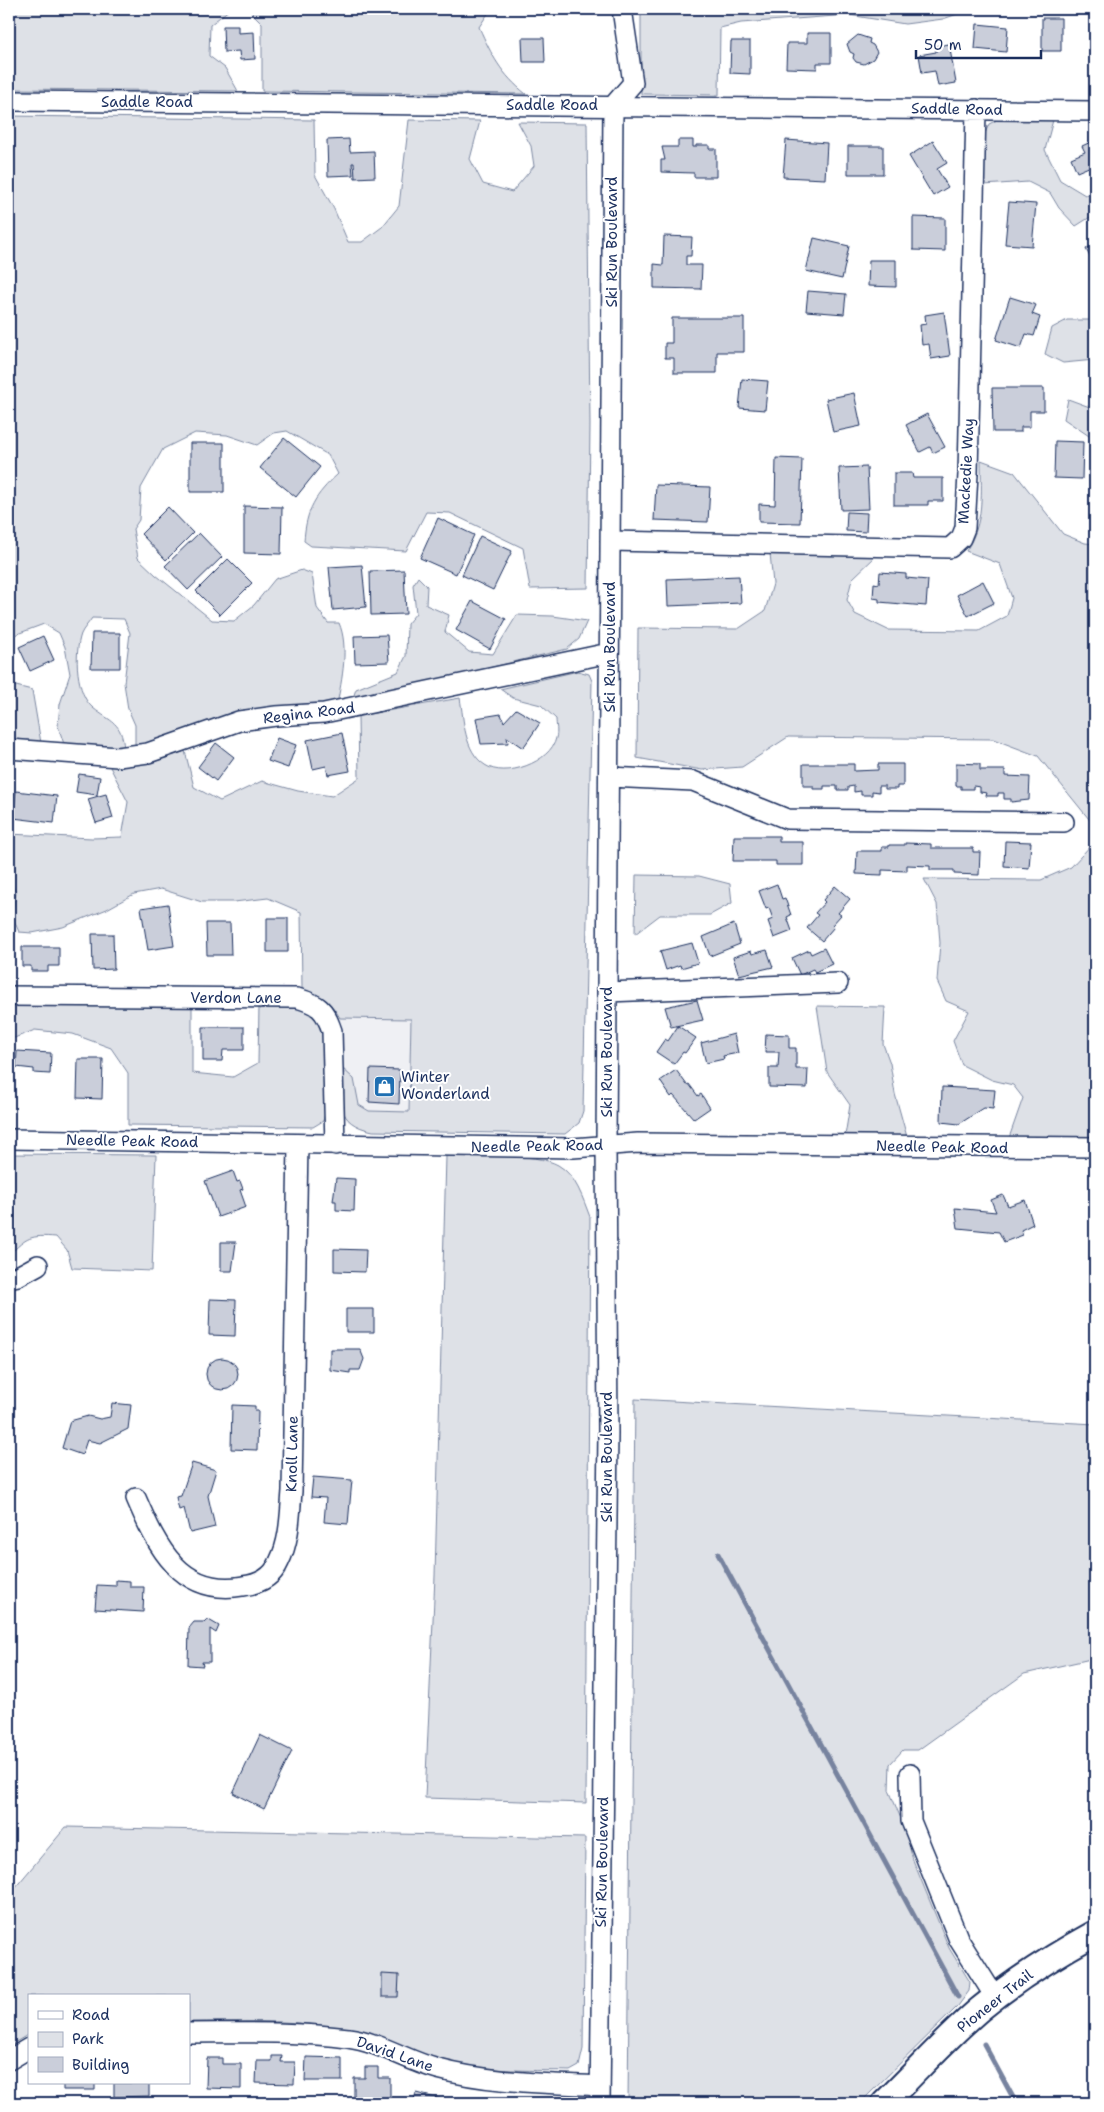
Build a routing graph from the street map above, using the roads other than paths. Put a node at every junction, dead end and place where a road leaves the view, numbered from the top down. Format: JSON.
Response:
{"nodes":[{"id":1,"x":622,"y":9,"type":"edge"},
{"id":2,"x":9,"y":101,"type":"edge"},
{"id":3,"x":613,"y":106,"type":"junction"},
{"id":4,"x":976,"y":110,"type":"junction"},
{"id":5,"x":1095,"y":111,"type":"edge"},
{"id":6,"x":610,"y":541,"type":"junction"},
{"id":7,"x":610,"y":653,"type":"junction"},
{"id":8,"x":9,"y":748,"type":"edge"},
{"id":9,"x":609,"y":777,"type":"junction"},
{"id":10,"x":1064,"y":822,"type":"dead end"},
{"id":11,"x":838,"y":983,"type":"dead end"},
{"id":12,"x":607,"y":992,"type":"junction"},
{"id":13,"x":9,"y":996,"type":"edge"},
{"id":14,"x":9,"y":1139,"type":"edge"},
{"id":15,"x":298,"y":1144,"type":"junction"},
{"id":16,"x":335,"y":1145,"type":"junction"},
{"id":17,"x":606,"y":1145,"type":"junction"},
{"id":18,"x":1095,"y":1147,"type":"edge"},
{"id":19,"x":38,"y":1265,"type":"dead end"},
{"id":20,"x":9,"y":1278,"type":"edge"},
{"id":21,"x":136,"y":1498,"type":"dead end"},
{"id":22,"x":910,"y":1774,"type":"dead end"},
{"id":23,"x":1095,"y":1934,"type":"edge"},
{"id":24,"x":995,"y":1997,"type":"junction"},
{"id":25,"x":190,"y":2033,"type":"edge"},
{"id":26,"x":28,"y":2049,"type":"edge"},
{"id":27,"x":9,"y":2060,"type":"edge"},
{"id":28,"x":600,"y":2095,"type":"edge"},
{"id":29,"x":884,"y":2103,"type":"edge"}],
"edges":[{"from":1,"to":3,"type":"street"},
{"from":2,"to":3,"type":"street","name":"Saddle Road"},
{"from":3,"to":4,"type":"street","name":"Saddle Road"},
{"from":3,"to":6,"type":"street","name":"Ski Run Boulevard"},
{"from":4,"to":5,"type":"street","name":"Saddle Road"},
{"from":4,"to":6,"type":"street","name":"Mackedie Way"},
{"from":6,"to":7,"type":"street","name":"Ski Run Boulevard"},
{"from":7,"to":8,"type":"street","name":"Regina Road"},
{"from":7,"to":9,"type":"street","name":"Ski Run Boulevard"},
{"from":9,"to":10,"type":"street"},
{"from":9,"to":12,"type":"street","name":"Ski Run Boulevard"},
{"from":11,"to":12,"type":"street"},
{"from":12,"to":17,"type":"street","name":"Ski Run Boulevard"},
{"from":13,"to":16,"type":"street","name":"Verdon Lane"},
{"from":14,"to":15,"type":"street","name":"Needle Peak Road"},
{"from":15,"to":16,"type":"street","name":"Needle Peak Road"},
{"from":15,"to":21,"type":"street","name":"Knoll Lane"},
{"from":16,"to":17,"type":"street","name":"Needle Peak Road"},
{"from":17,"to":18,"type":"street","name":"Needle Peak Road"},
{"from":17,"to":28,"type":"street","name":"Ski Run Boulevard"},
{"from":19,"to":20,"type":"street"},
{"from":22,"to":24,"type":"street"},
{"from":23,"to":24,"type":"main road","name":"Pioneer Trail"},
{"from":24,"to":29,"type":"main road","name":"Pioneer Trail"},
{"from":25,"to":28,"type":"street","name":"David Lane"},
{"from":26,"to":27,"type":"street"}]}
